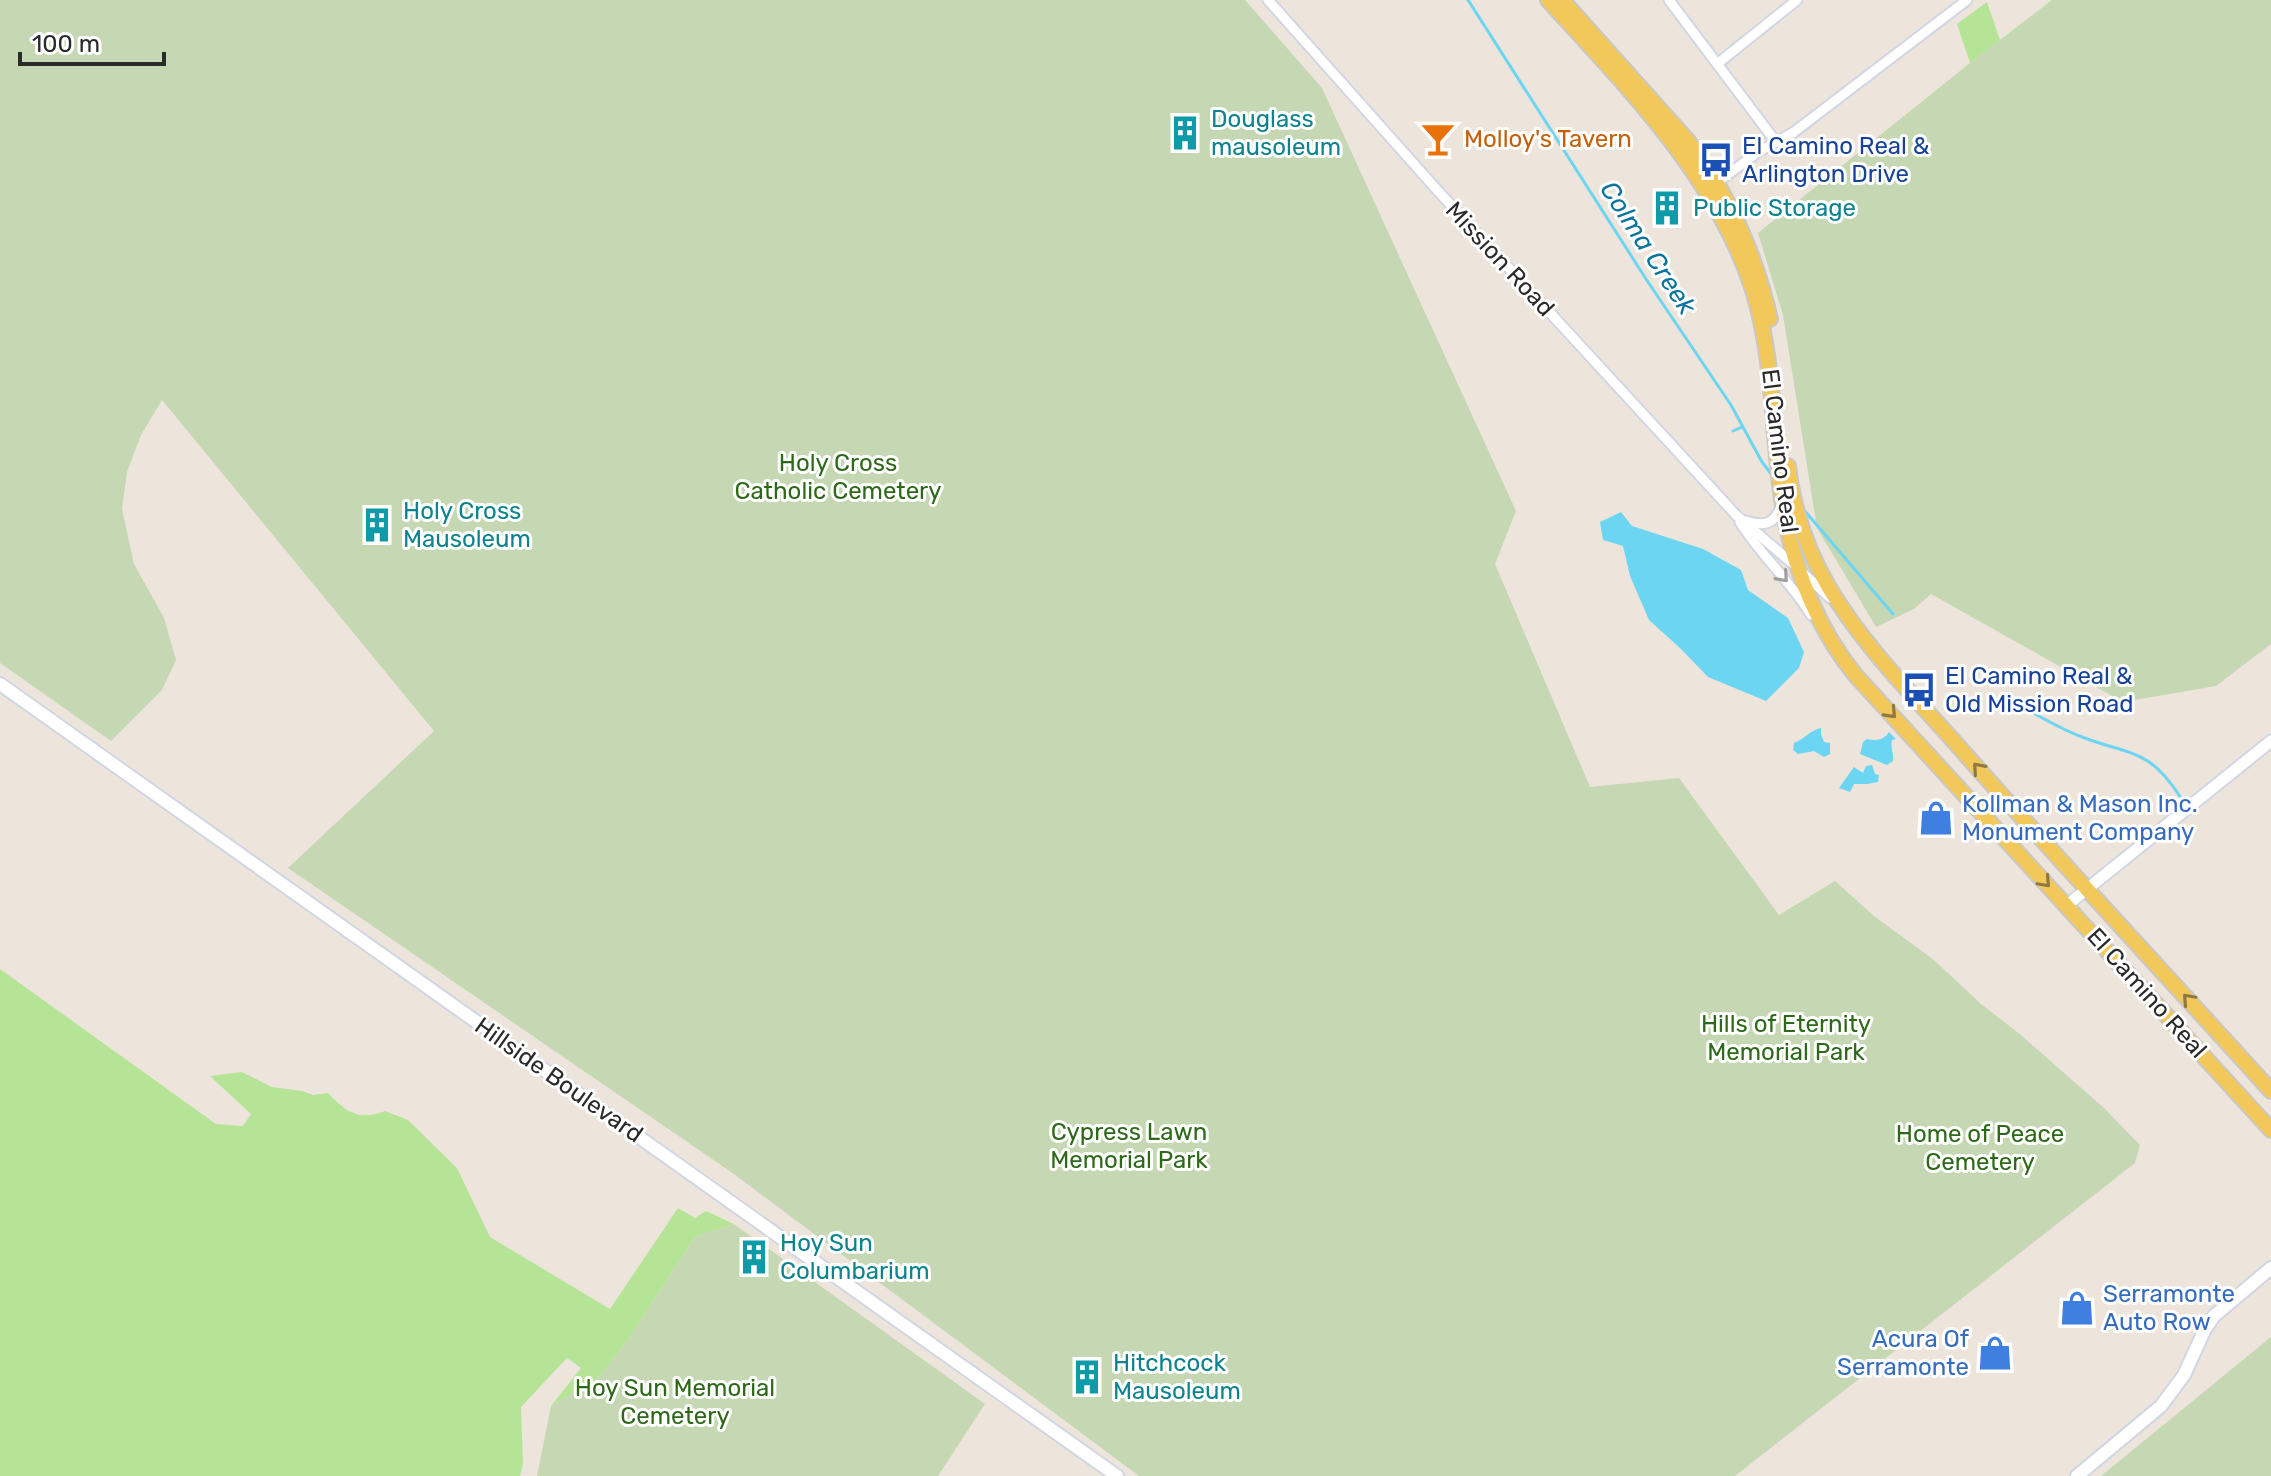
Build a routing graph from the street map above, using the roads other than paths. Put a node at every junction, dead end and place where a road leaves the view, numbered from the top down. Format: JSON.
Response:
{"nodes":[{"id":1,"x":1268,"y":0,"type":"edge"},
{"id":2,"x":1548,"y":0,"type":"edge"},
{"id":3,"x":1562,"y":0,"type":"edge"},
{"id":4,"x":1669,"y":0,"type":"edge"},
{"id":5,"x":1797,"y":0,"type":"edge"},
{"id":6,"x":1967,"y":0,"type":"edge"},
{"id":7,"x":1717,"y":64,"type":"junction"},
{"id":8,"x":1776,"y":142,"type":"junction"},
{"id":9,"x":1711,"y":186,"type":"junction"},
{"id":10,"x":1782,"y":499,"type":"junction"},
{"id":11,"x":1736,"y":515,"type":"junction"},
{"id":12,"x":1799,"y":569,"type":"junction"},
{"id":13,"x":1849,"y":618,"type":"junction"},
{"id":14,"x":1834,"y":645,"type":"junction"},
{"id":15,"x":0,"y":684,"type":"edge"},
{"id":16,"x":2271,"y":741,"type":"edge"},
{"id":17,"x":2086,"y":889,"type":"junction"},
{"id":18,"x":2066,"y":906,"type":"junction"},
{"id":19,"x":2271,"y":1091,"type":"edge"},
{"id":20,"x":2271,"y":1130,"type":"edge"},
{"id":21,"x":2271,"y":1268,"type":"edge"},
{"id":22,"x":1117,"y":1476,"type":"edge"},
{"id":23,"x":2077,"y":1476,"type":"edge"}],
"edges":[{"from":1,"to":11,"type":"street","name":"Mission Road"},
{"from":2,"to":9,"type":"main road","name":"El Camino Real"},
{"from":3,"to":9,"type":"main road","name":"El Camino Real"},
{"from":4,"to":7,"type":"street"},
{"from":5,"to":7,"type":"street"},
{"from":6,"to":8,"type":"street"},
{"from":7,"to":8,"type":"street"},
{"from":8,"to":9,"type":"street"},
{"from":9,"to":10,"type":"main road","name":"El Camino Real"},
{"from":9,"to":13,"type":"main road","name":"El Camino Real"},
{"from":10,"to":11,"type":"street"},
{"from":10,"to":12,"type":"main road","name":"El Camino Real"},
{"from":11,"to":12,"type":"street","name":"Mission Road"},
{"from":11,"to":14,"type":"street","name":"Mission Road","one_way":true},
{"from":12,"to":13,"type":"street","name":"Mission Road"},
{"from":12,"to":14,"type":"main road","name":"El Camino Real"},
{"from":17,"to":13,"type":"main road","name":"El Camino Real","one_way":true},
{"from":14,"to":18,"type":"main road","name":"El Camino Real","one_way":true},
{"from":15,"to":22,"type":"main road","name":"Hillside Boulevard"},
{"from":16,"to":17,"type":"street"},
{"from":17,"to":18,"type":"street"},
{"from":19,"to":17,"type":"main road","name":"El Camino Real","one_way":true},
{"from":18,"to":20,"type":"main road","name":"El Camino Real"},
{"from":21,"to":23,"type":"main road"}]}
